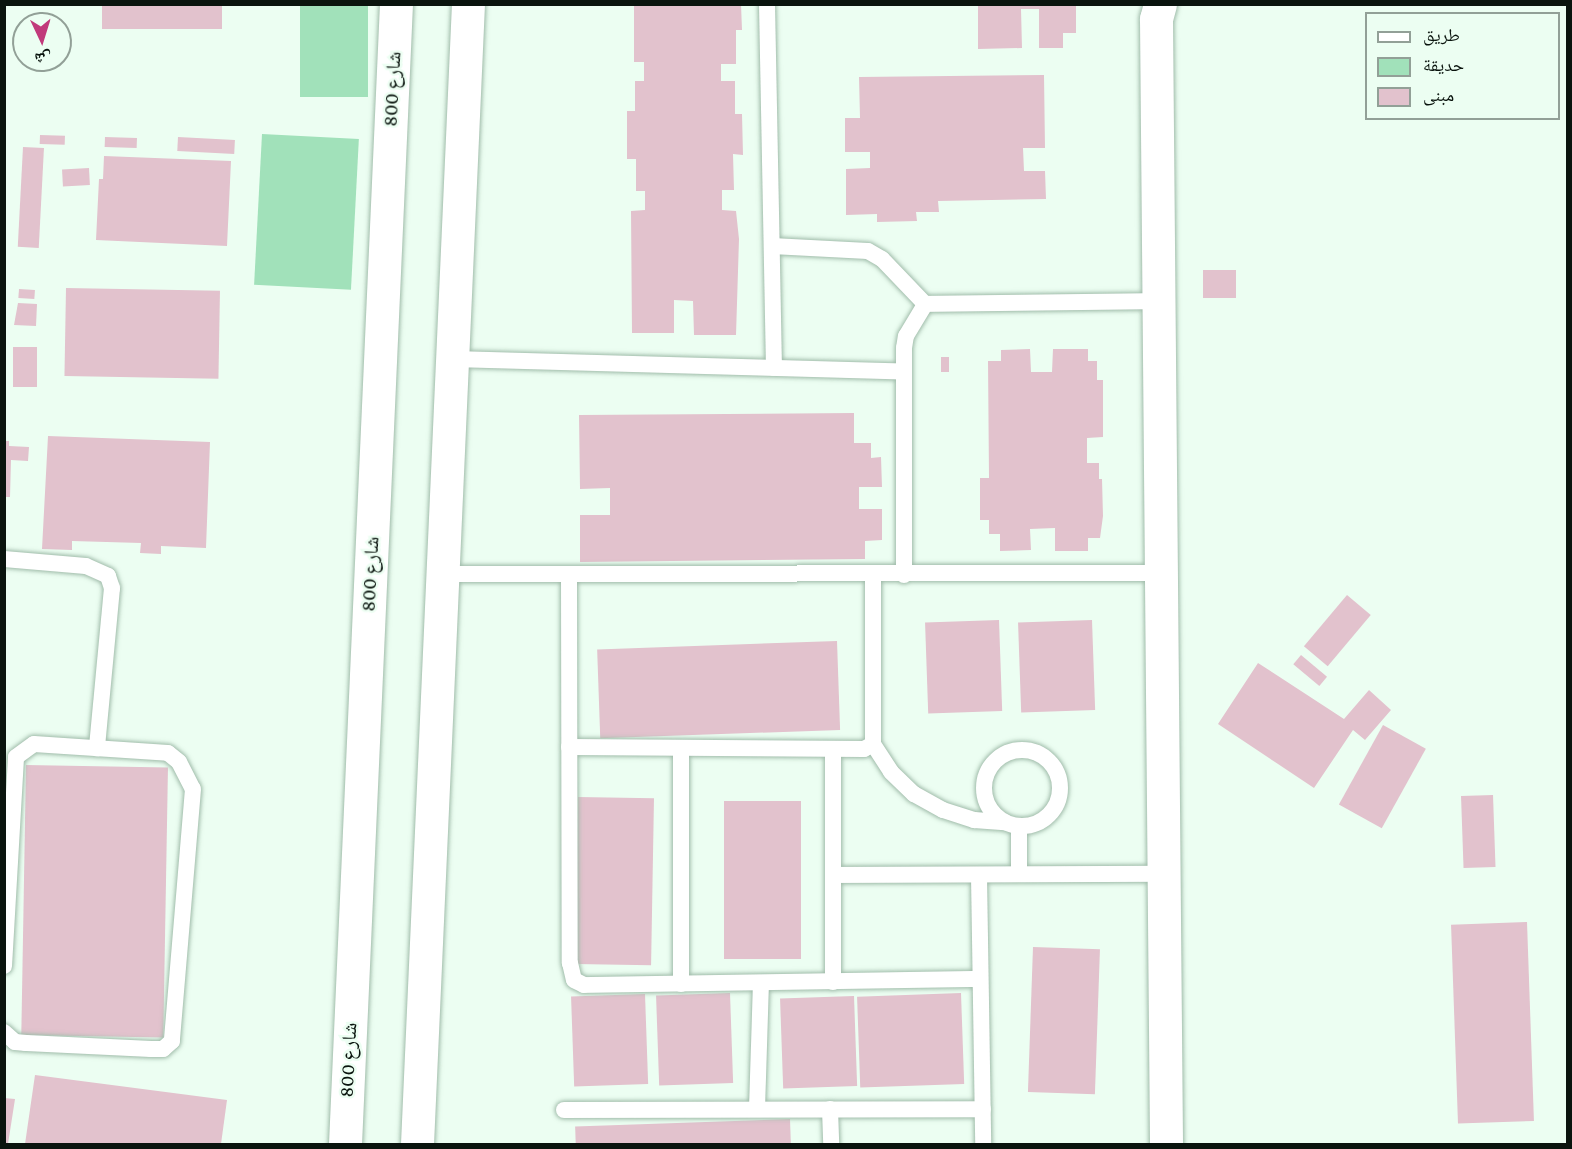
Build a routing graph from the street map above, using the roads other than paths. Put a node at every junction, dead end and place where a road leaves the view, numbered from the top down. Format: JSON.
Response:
{"nodes":[{"id":1,"x":396,"y":4,"type":"edge"},
{"id":2,"x":468,"y":4,"type":"edge"},
{"id":3,"x":767,"y":4,"type":"edge"},
{"id":4,"x":1160,"y":4,"type":"edge"},
{"id":5,"x":772,"y":246,"type":"junction"},
{"id":6,"x":1158,"y":301,"type":"junction"},
{"id":7,"x":925,"y":304,"type":"junction"},
{"id":8,"x":452,"y":359,"type":"junction"},
{"id":9,"x":774,"y":368,"type":"junction"},
{"id":10,"x":904,"y":372,"type":"junction"},
{"id":11,"x":4,"y":559,"type":"edge"},
{"id":12,"x":1160,"y":573,"type":"junction"},
{"id":13,"x":442,"y":574,"type":"junction"},
{"id":14,"x":569,"y":574,"type":"junction"},
{"id":15,"x":873,"y":575,"type":"junction"},
{"id":16,"x":904,"y":575,"type":"junction"},
{"id":17,"x":873,"y":744,"type":"junction"},
{"id":18,"x":569,"y":747,"type":"junction"},
{"id":19,"x":97,"y":748,"type":"junction"},
{"id":20,"x":681,"y":748,"type":"junction"},
{"id":21,"x":833,"y":749,"type":"junction"},
{"id":22,"x":1013,"y":824,"type":"junction"},
{"id":23,"x":1019,"y":874,"type":"junction"},
{"id":24,"x":1163,"y":874,"type":"junction"},
{"id":25,"x":833,"y":875,"type":"junction"},
{"id":26,"x":979,"y":875,"type":"junction"},
{"id":27,"x":4,"y":966,"type":"edge"},
{"id":28,"x":980,"y":979,"type":"junction"},
{"id":29,"x":833,"y":982,"type":"junction"},
{"id":30,"x":761,"y":983,"type":"junction"},
{"id":31,"x":681,"y":984,"type":"junction"},
{"id":32,"x":4,"y":1032,"type":"edge"},
{"id":33,"x":983,"y":1108,"type":"junction"},
{"id":34,"x":757,"y":1109,"type":"junction"},
{"id":35,"x":830,"y":1109,"type":"junction"},
{"id":36,"x":564,"y":1110,"type":"dead end"},
{"id":37,"x":345,"y":1144,"type":"edge"},
{"id":38,"x":417,"y":1144,"type":"edge"},
{"id":39,"x":831,"y":1144,"type":"edge"},
{"id":40,"x":983,"y":1144,"type":"edge"},
{"id":41,"x":1166,"y":1144,"type":"edge"}],
"edges":[{"from":1,"to":37,"type":"street","name":"شارع 800"},
{"from":2,"to":8,"type":"street"},
{"from":3,"to":5,"type":"lane"},
{"from":4,"to":6,"type":"street"},
{"from":5,"to":7,"type":"lane"},
{"from":5,"to":9,"type":"lane"},
{"from":6,"to":7,"type":"lane"},
{"from":6,"to":12,"type":"street"},
{"from":7,"to":10,"type":"lane"},
{"from":8,"to":9,"type":"lane"},
{"from":8,"to":13,"type":"street"},
{"from":9,"to":10,"type":"lane"},
{"from":10,"to":16,"type":"lane"},
{"from":11,"to":19,"type":"lane"},
{"from":12,"to":16,"type":"lane"},
{"from":12,"to":24,"type":"street"},
{"from":13,"to":14,"type":"lane"},
{"from":13,"to":38,"type":"street"},
{"from":14,"to":15,"type":"lane"},
{"from":14,"to":18,"type":"lane"},
{"from":15,"to":16,"type":"lane"},
{"from":15,"to":17,"type":"lane"},
{"from":17,"to":21,"type":"lane"},
{"from":17,"to":22,"type":"lane"},
{"from":18,"to":20,"type":"lane"},
{"from":18,"to":31,"type":"lane"},
{"from":19,"to":27,"type":"lane"},
{"from":19,"to":32,"type":"lane"},
{"from":20,"to":21,"type":"lane"},
{"from":20,"to":31,"type":"lane"},
{"from":21,"to":25,"type":"lane"},
{"from":22,"to":22,"type":"lane"},
{"from":22,"to":23,"type":"lane"},
{"from":23,"to":24,"type":"lane"},
{"from":23,"to":26,"type":"lane"},
{"from":24,"to":41,"type":"street"},
{"from":25,"to":26,"type":"lane"},
{"from":25,"to":29,"type":"lane"},
{"from":26,"to":28,"type":"lane"},
{"from":28,"to":29,"type":"lane"},
{"from":28,"to":33,"type":"lane"},
{"from":29,"to":30,"type":"lane"},
{"from":30,"to":31,"type":"lane"},
{"from":30,"to":34,"type":"lane"},
{"from":33,"to":35,"type":"lane"},
{"from":33,"to":40,"type":"lane"},
{"from":34,"to":35,"type":"lane"},
{"from":34,"to":36,"type":"lane"},
{"from":35,"to":39,"type":"lane"}]}
